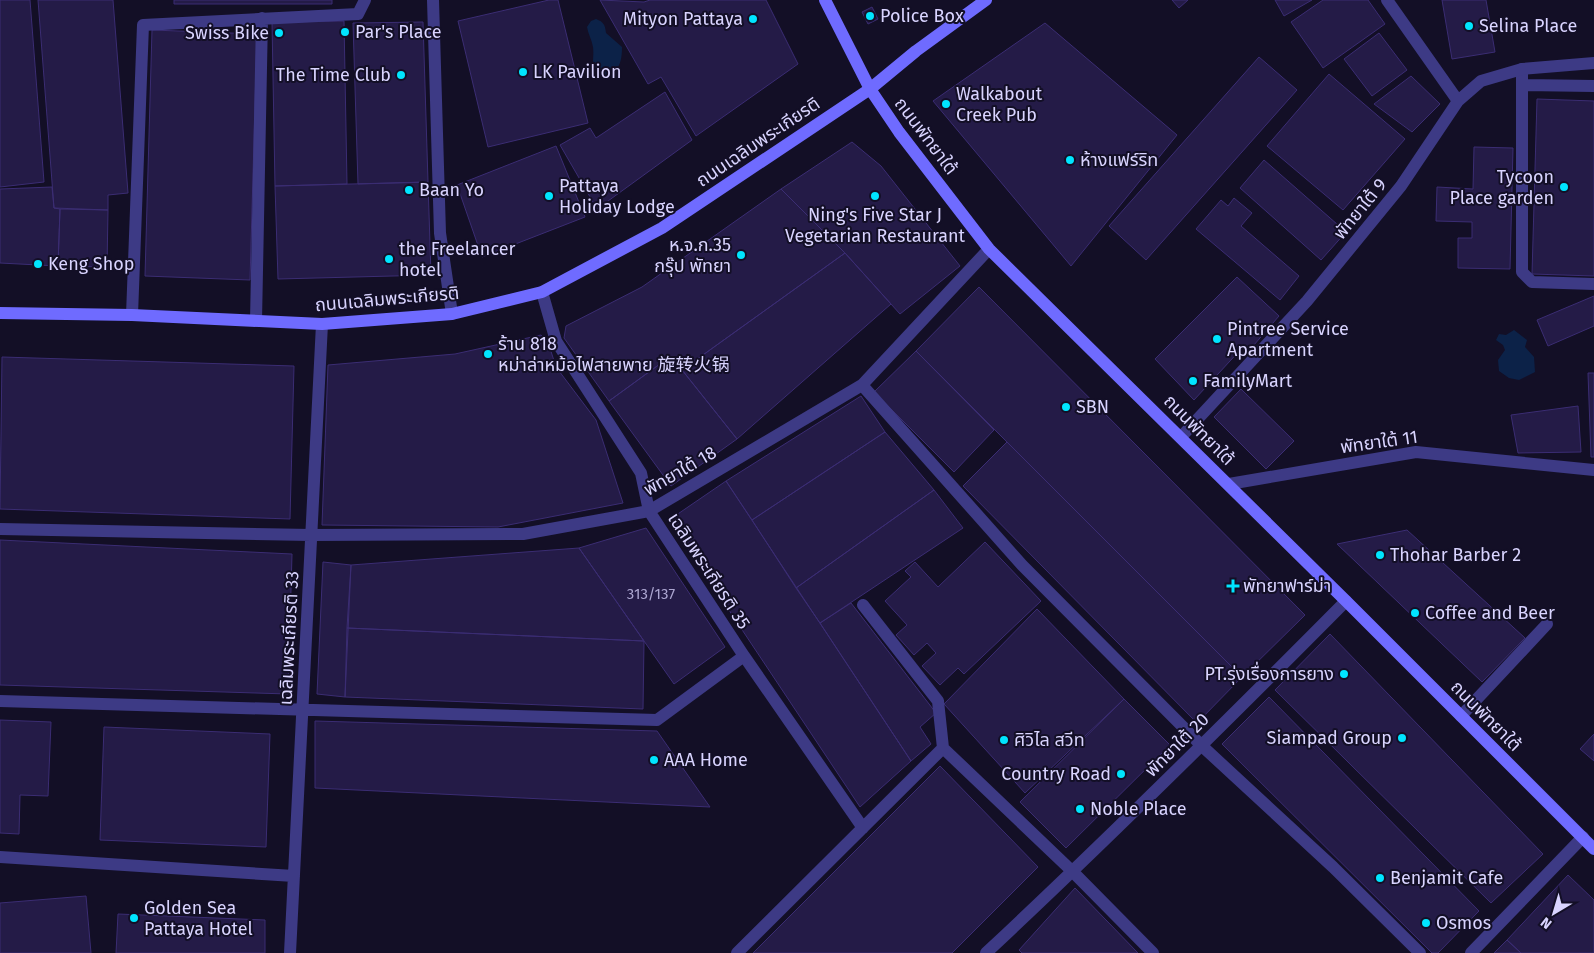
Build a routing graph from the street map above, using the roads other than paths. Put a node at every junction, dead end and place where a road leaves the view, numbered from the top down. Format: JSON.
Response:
{"nodes":[{"id":1,"x":365,"y":0,"type":"edge"},
{"id":2,"x":433,"y":0,"type":"edge"},
{"id":3,"x":825,"y":0,"type":"edge"},
{"id":4,"x":986,"y":0,"type":"edge"},
{"id":5,"x":1387,"y":0,"type":"edge"},
{"id":6,"x":262,"y":18,"type":"junction"},
{"id":7,"x":1594,"y":63,"type":"edge"},
{"id":8,"x":1522,"y":69,"type":"junction"},
{"id":9,"x":1522,"y":85,"type":"junction"},
{"id":10,"x":1594,"y":86,"type":"edge"},
{"id":11,"x":870,"y":89,"type":"junction"},
{"id":12,"x":1458,"y":101,"type":"junction"},
{"id":13,"x":990,"y":249,"type":"junction"},
{"id":14,"x":1594,"y":284,"type":"edge"},
{"id":15,"x":542,"y":292,"type":"junction"},
{"id":16,"x":0,"y":313,"type":"edge"},
{"id":17,"x":452,"y":314,"type":"junction"},
{"id":18,"x":132,"y":315,"type":"junction"},
{"id":19,"x":256,"y":321,"type":"junction"},
{"id":20,"x":322,"y":324,"type":"junction"},
{"id":21,"x":862,"y":385,"type":"junction"},
{"id":22,"x":1181,"y":437,"type":"junction"},
{"id":23,"x":1594,"y":470,"type":"edge"},
{"id":24,"x":1229,"y":484,"type":"junction"},
{"id":25,"x":649,"y":511,"type":"junction"},
{"id":26,"x":0,"y":528,"type":"edge"},
{"id":27,"x":312,"y":535,"type":"junction"},
{"id":28,"x":1346,"y":601,"type":"junction"},
{"id":29,"x":863,"y":605,"type":"dead end"},
{"id":30,"x":1547,"y":624,"type":"dead end"},
{"id":31,"x":744,"y":656,"type":"junction"},
{"id":32,"x":0,"y":701,"type":"edge"},
{"id":33,"x":303,"y":710,"type":"junction"},
{"id":34,"x":1461,"y":716,"type":"junction"},
{"id":35,"x":1202,"y":746,"type":"junction"},
{"id":36,"x":943,"y":748,"type":"junction"},
{"id":37,"x":863,"y":828,"type":"junction"},
{"id":38,"x":1582,"y":838,"type":"junction"},
{"id":39,"x":1594,"y":849,"type":"edge"},
{"id":40,"x":0,"y":857,"type":"edge"},
{"id":41,"x":1073,"y":872,"type":"junction"},
{"id":42,"x":294,"y":876,"type":"junction"},
{"id":43,"x":290,"y":953,"type":"edge"},
{"id":44,"x":737,"y":953,"type":"edge"},
{"id":45,"x":986,"y":953,"type":"edge"},
{"id":46,"x":1153,"y":953,"type":"edge"},
{"id":47,"x":1420,"y":953,"type":"edge"},
{"id":48,"x":1471,"y":953,"type":"edge"}],
"edges":[{"from":1,"to":6,"type":"street"},
{"from":2,"to":17,"type":"street"},
{"from":3,"to":11,"type":"main road","name":"ถนนพัทยาใต้"},
{"from":4,"to":11,"type":"main road","name":"ถนนเฉลิมพระเกียรติ"},
{"from":5,"to":12,"type":"street"},
{"from":6,"to":18,"type":"street"},
{"from":6,"to":19,"type":"street"},
{"from":7,"to":8,"type":"street","name":"พัทยาใต้ 9"},
{"from":8,"to":9,"type":"street"},
{"from":8,"to":12,"type":"street","name":"พัทยาใต้ 9"},
{"from":9,"to":10,"type":"street"},
{"from":9,"to":14,"type":"street"},
{"from":11,"to":13,"type":"main road","name":"ถนนพัทยาใต้"},
{"from":11,"to":15,"type":"main road","name":"ถนนเฉลิมพระเกียรติ"},
{"from":12,"to":22,"type":"street","name":"พัทยาใต้ 9"},
{"from":13,"to":21,"type":"street","name":"พัทยาใต้ 18"},
{"from":13,"to":22,"type":"main road","name":"ถนนพัทยาใต้"},
{"from":15,"to":17,"type":"main road","name":"ถนนเฉลิมพระเกียรติ"},
{"from":15,"to":25,"type":"street","name":"เฉลิมพระเกียรติ 35"},
{"from":16,"to":18,"type":"main road","name":"ถนนเฉลิมพระเกียรติ"},
{"from":17,"to":20,"type":"main road","name":"ถนนเฉลิมพระเกียรติ"},
{"from":18,"to":19,"type":"main road","name":"ถนนเฉลิมพระเกียรติ"},
{"from":19,"to":20,"type":"main road","name":"ถนนเฉลิมพระเกียรติ"},
{"from":20,"to":27,"type":"street","name":"เฉลิมพระเกียรติ 33"},
{"from":21,"to":25,"type":"street","name":"พัทยาใต้ 18"},
{"from":21,"to":35,"type":"street"},
{"from":22,"to":24,"type":"main road","name":"ถนนพัทยาใต้"},
{"from":23,"to":24,"type":"street","name":"พัทยาใต้ 11"},
{"from":24,"to":28,"type":"main road","name":"ถนนพัทยาใต้"},
{"from":25,"to":27,"type":"street","name":"พัทยาใต้ 18"},
{"from":25,"to":31,"type":"street","name":"เฉลิมพระเกียรติ 35"},
{"from":26,"to":27,"type":"street","name":"พัทยาใต้ 18"},
{"from":27,"to":33,"type":"street","name":"เฉลิมพระเกียรติ 33"},
{"from":28,"to":34,"type":"main road","name":"ถนนพัทยาใต้"},
{"from":28,"to":35,"type":"street","name":"พัทยาใต้ 20"},
{"from":29,"to":36,"type":"street"},
{"from":30,"to":34,"type":"street"},
{"from":31,"to":33,"type":"street"},
{"from":31,"to":37,"type":"street","name":"เฉลิมพระเกียรติ 35"},
{"from":32,"to":33,"type":"street"},
{"from":33,"to":42,"type":"street","name":"เฉลิมพระเกียรติ 33"},
{"from":34,"to":38,"type":"main road","name":"ถนนพัทยาใต้"},
{"from":35,"to":41,"type":"street","name":"พัทยาใต้ 20"},
{"from":35,"to":47,"type":"street"},
{"from":36,"to":37,"type":"street"},
{"from":36,"to":41,"type":"street"},
{"from":37,"to":44,"type":"street"},
{"from":38,"to":39,"type":"main road","name":"ถนนพัทยาใต้"},
{"from":38,"to":48,"type":"street"},
{"from":40,"to":42,"type":"street"},
{"from":41,"to":45,"type":"street","name":"พัทยาใต้ 20"},
{"from":41,"to":46,"type":"street"},
{"from":42,"to":43,"type":"street","name":"เฉลิมพระเกียรติ 33"}]}
